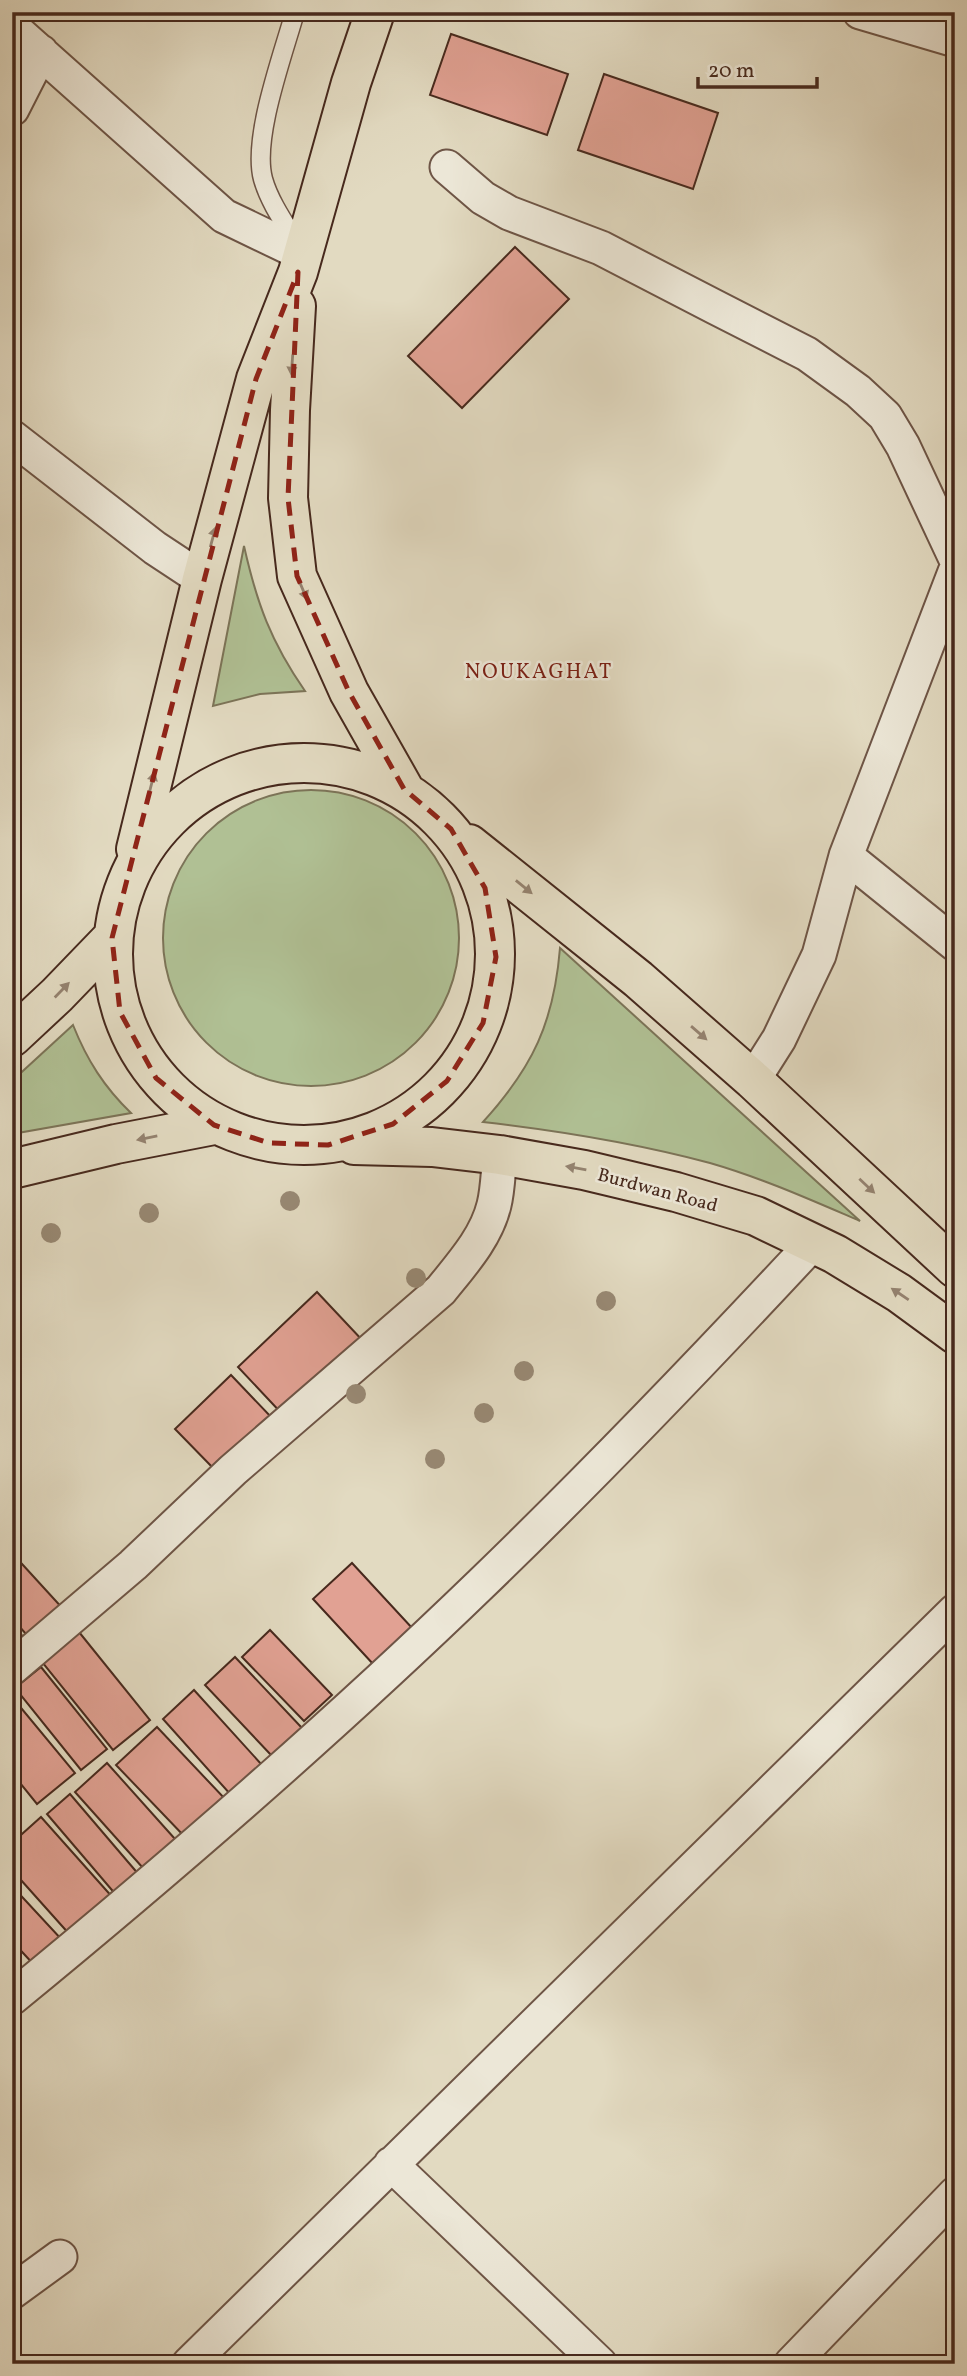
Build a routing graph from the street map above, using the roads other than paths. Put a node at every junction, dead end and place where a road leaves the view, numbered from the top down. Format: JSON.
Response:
{"nodes":[{"id":1,"x":295,"y":12,"type":"edge"},
{"id":2,"x":375,"y":12,"type":"edge"},
{"id":3,"x":860,"y":12,"type":"edge"},
{"id":4,"x":12,"y":27,"type":"edge"},
{"id":5,"x":955,"y":40,"type":"edge"},
{"id":6,"x":41,"y":52,"type":"junction"},
{"id":7,"x":12,"y":109,"type":"edge"},
{"id":8,"x":447,"y":167,"type":"dead end"},
{"id":9,"x":301,"y":263,"type":"junction"},
{"id":10,"x":12,"y":437,"type":"edge"},
{"id":11,"x":955,"y":556,"type":"edge"},
{"id":12,"x":955,"y":572,"type":"edge"},
{"id":13,"x":202,"y":579,"type":"junction"},
{"id":14,"x":404,"y":789,"type":"junction"},
{"id":15,"x":451,"y":829,"type":"junction"},
{"id":16,"x":846,"y":856,"type":"junction"},
{"id":17,"x":130,"y":872,"type":"junction"},
{"id":18,"x":112,"y":937,"type":"junction"},
{"id":19,"x":955,"y":944,"type":"edge"},
{"id":20,"x":12,"y":1037,"type":"edge"},
{"id":21,"x":753,"y":1080,"type":"junction"},
{"id":22,"x":214,"y":1125,"type":"junction"},
{"id":23,"x":328,"y":1145,"type":"junction"},
{"id":24,"x":500,"y":1155,"type":"junction"},
{"id":25,"x":12,"y":1169,"type":"edge"},
{"id":26,"x":813,"y":1243,"type":"junction"},
{"id":27,"x":955,"y":1268,"type":"edge"},
{"id":28,"x":955,"y":1334,"type":"edge"},
{"id":29,"x":955,"y":1611,"type":"edge"},
{"id":30,"x":12,"y":1668,"type":"edge"},
{"id":31,"x":12,"y":1998,"type":"edge"},
{"id":32,"x":391,"y":2164,"type":"junction"},
{"id":33,"x":955,"y":2194,"type":"edge"},
{"id":34,"x":60,"y":2257,"type":"dead end"},
{"id":35,"x":12,"y":2292,"type":"edge"},
{"id":36,"x":190,"y":2364,"type":"edge"},
{"id":37,"x":600,"y":2364,"type":"edge"},
{"id":38,"x":791,"y":2364,"type":"edge"}],
"edges":[{"from":1,"to":9,"type":"lane"},
{"from":2,"to":9,"type":"main road"},
{"from":3,"to":5,"type":"street"},
{"from":4,"to":6,"type":"street"},
{"from":6,"to":7,"type":"street"},
{"from":6,"to":9,"type":"street"},
{"from":8,"to":11,"type":"street"},
{"from":13,"to":9,"type":"main road","one_way":true},
{"from":9,"to":14,"type":"main road","one_way":true},
{"from":10,"to":13,"type":"street"},
{"from":12,"to":16,"type":"street"},
{"from":17,"to":13,"type":"main road","one_way":true},
{"from":14,"to":15,"type":"main road"},
{"from":14,"to":17,"type":"main road"},
{"from":15,"to":21,"type":"main road","one_way":true},
{"from":15,"to":23,"type":"main road"},
{"from":16,"to":19,"type":"street"},
{"from":16,"to":21,"type":"street"},
{"from":17,"to":18,"type":"main road"},
{"from":20,"to":18,"type":"main road","one_way":true},
{"from":18,"to":22,"type":"main road"},
{"from":21,"to":27,"type":"main road","one_way":true},
{"from":22,"to":23,"type":"main road","name":"Burdwan Road"},
{"from":22,"to":25,"type":"main road","one_way":true},
{"from":23,"to":24,"type":"main road","name":"Burdwan Road"},
{"from":26,"to":24,"type":"main road","name":"Burdwan Road","one_way":true},
{"from":24,"to":30,"type":"street"},
{"from":28,"to":26,"type":"main road","name":"Burdwan Road","one_way":true},
{"from":26,"to":31,"type":"street"},
{"from":29,"to":32,"type":"street"},
{"from":32,"to":36,"type":"street"},
{"from":32,"to":37,"type":"street"},
{"from":33,"to":38,"type":"street"},
{"from":34,"to":35,"type":"street"}]}
